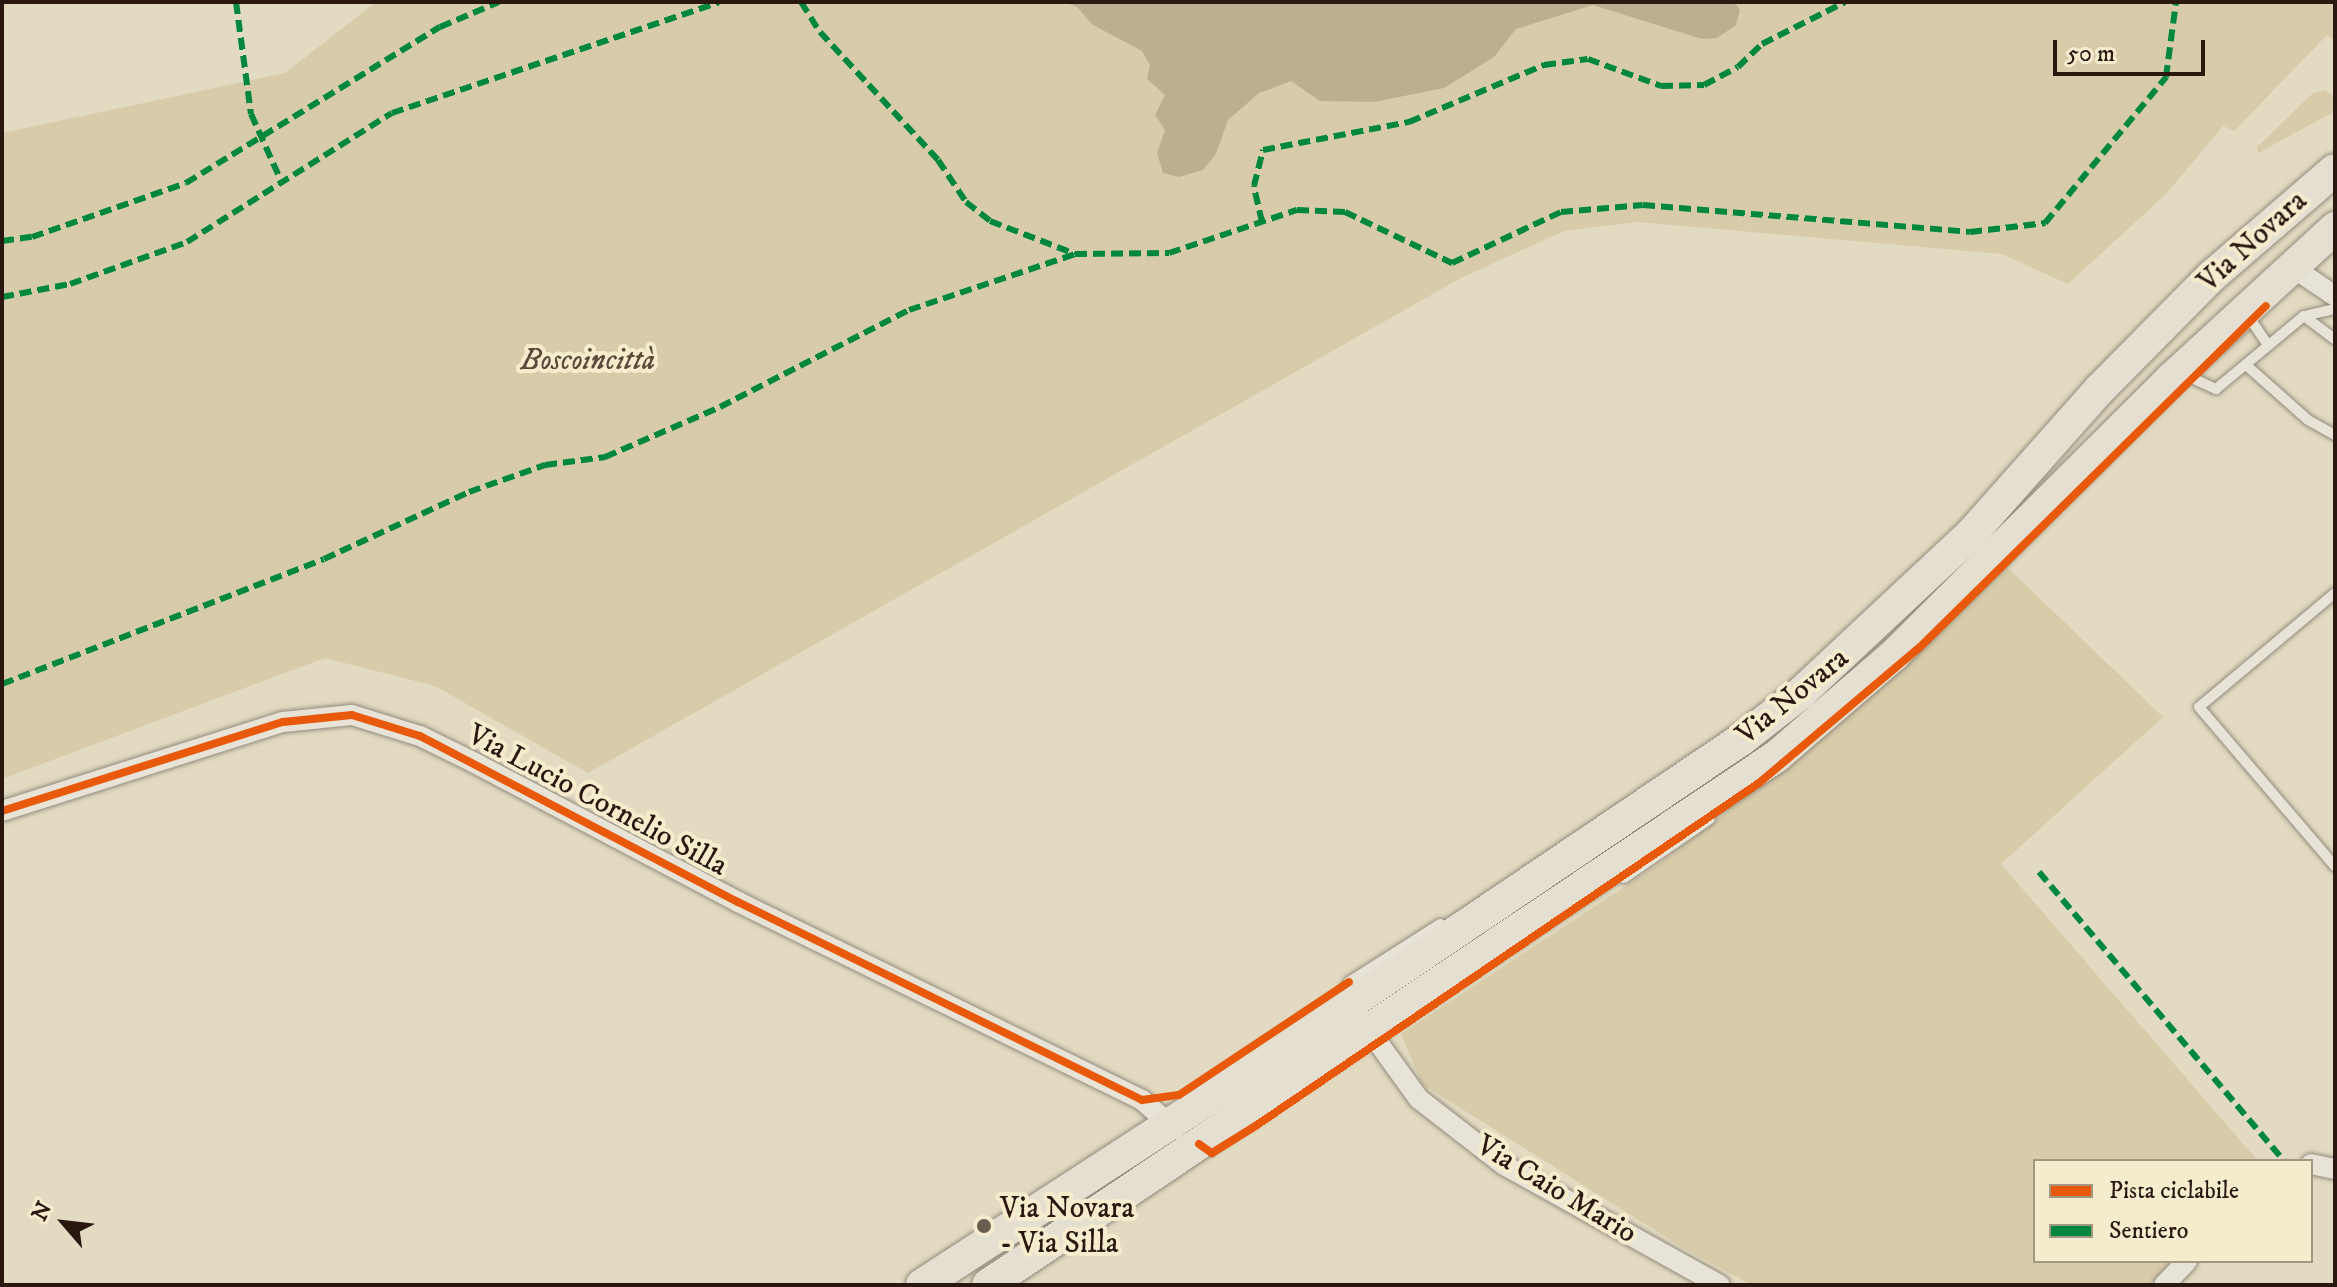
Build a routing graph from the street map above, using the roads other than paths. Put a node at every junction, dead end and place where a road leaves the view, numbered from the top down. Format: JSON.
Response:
{"nodes":[{"id":1,"x":2335,"y":170,"type":"edge"},
{"id":2,"x":2335,"y":228,"type":"edge"},
{"id":3,"x":2261,"y":235,"type":"junction"},
{"id":4,"x":2335,"y":247,"type":"edge"},
{"id":5,"x":2297,"y":272,"type":"junction"},
{"id":6,"x":2335,"y":296,"type":"edge"},
{"id":7,"x":2266,"y":306,"type":"dead end"},
{"id":8,"x":2335,"y":309,"type":"edge"},
{"id":9,"x":2304,"y":316,"type":"junction"},
{"id":10,"x":2251,"y":320,"type":"dead end"},
{"id":11,"x":2335,"y":339,"type":"edge"},
{"id":12,"x":2267,"y":344,"type":"junction"},
{"id":13,"x":2110,"y":359,"type":"dead end"},
{"id":14,"x":2246,"y":365,"type":"junction"},
{"id":15,"x":2193,"y":366,"type":"junction"},
{"id":16,"x":2335,"y":435,"type":"edge"},
{"id":17,"x":1987,"y":495,"type":"dead end"},
{"id":18,"x":1943,"y":541,"type":"dead end"},
{"id":19,"x":2335,"y":593,"type":"edge"},
{"id":20,"x":2,"y":811,"type":"edge"},
{"id":21,"x":2335,"y":866,"type":"edge"},
{"id":22,"x":1505,"y":882,"type":"dead end"},
{"id":23,"x":1453,"y":915,"type":"dead end"},
{"id":24,"x":1341,"y":1006,"type":"junction"},
{"id":25,"x":1373,"y":1029,"type":"junction"},
{"id":26,"x":1168,"y":1124,"type":"junction"},
{"id":27,"x":1199,"y":1144,"type":"junction"},
{"id":28,"x":2313,"y":1164,"type":"edge"},
{"id":29,"x":2335,"y":1169,"type":"edge"},
{"id":30,"x":2185,"y":1263,"type":"edge"},
{"id":31,"x":922,"y":1285,"type":"edge"},
{"id":32,"x":988,"y":1285,"type":"edge"},
{"id":33,"x":1720,"y":1285,"type":"edge"},
{"id":34,"x":2164,"y":1285,"type":"edge"}],
"edges":[{"from":1,"to":3,"type":"main road","name":"Via Novara"},
{"from":2,"to":5,"type":"main road","name":"Via Novara"},
{"from":3,"to":5,"type":"main road"},
{"from":3,"to":24,"type":"main road","name":"Via Novara"},
{"from":4,"to":5,"type":"lane"},
{"from":5,"to":6,"type":"street"},
{"from":5,"to":7,"type":"lane"},
{"from":5,"to":15,"type":"main road","name":"Via Novara"},
{"from":8,"to":9,"type":"lane"},
{"from":9,"to":11,"type":"lane"},
{"from":9,"to":12,"type":"lane"},
{"from":10,"to":12,"type":"lane"},
{"from":12,"to":14,"type":"lane"},
{"from":13,"to":17,"type":"lane"},
{"from":14,"to":15,"type":"lane"},
{"from":14,"to":16,"type":"lane"},
{"from":15,"to":25,"type":"main road","name":"Via Novara"},
{"from":18,"to":22,"type":"lane"},
{"from":19,"to":21,"type":"lane"},
{"from":20,"to":26,"type":"street","name":"Via Lucio Cornelio Silla"},
{"from":23,"to":24,"type":"lane"},
{"from":24,"to":25,"type":"street","name":"Via Caio Mario"},
{"from":24,"to":26,"type":"main road","name":"Via Novara"},
{"from":25,"to":27,"type":"main road","name":"Via Novara"},
{"from":25,"to":33,"type":"street","name":"Via Caio Mario"},
{"from":26,"to":27,"type":"street"},
{"from":26,"to":31,"type":"main road","name":"Via Novara"},
{"from":27,"to":32,"type":"main road","name":"Via Novara"},
{"from":28,"to":29,"type":"street"},
{"from":30,"to":34,"type":"street"}]}
